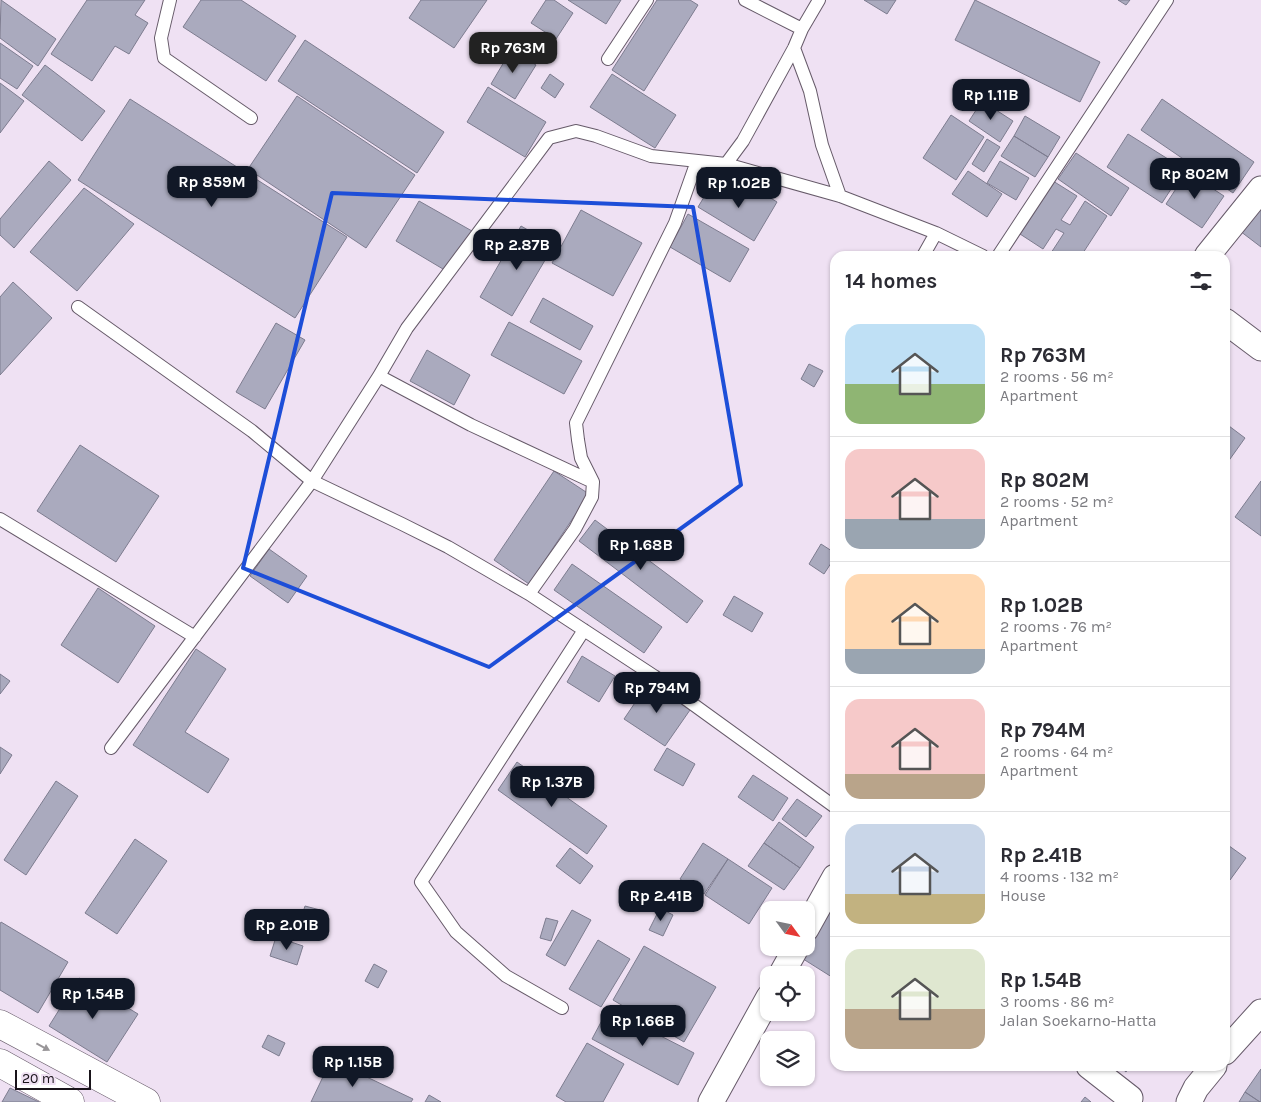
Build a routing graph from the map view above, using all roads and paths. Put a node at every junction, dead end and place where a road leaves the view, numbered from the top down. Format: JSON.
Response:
{"nodes":[{"id":1,"x":170,"y":0,"type":"edge"},
{"id":2,"x":647,"y":0,"type":"edge"},
{"id":3,"x":745,"y":0,"type":"edge"},
{"id":4,"x":819,"y":0,"type":"edge"},
{"id":5,"x":1167,"y":0,"type":"edge"},
{"id":6,"x":802,"y":30,"type":"junction"},
{"id":7,"x":794,"y":48,"type":"junction"},
{"id":8,"x":608,"y":59,"type":"dead end"},
{"id":9,"x":251,"y":118,"type":"dead end"},
{"id":10,"x":696,"y":161,"type":"junction"},
{"id":11,"x":726,"y":164,"type":"junction"},
{"id":12,"x":1261,"y":189,"type":"edge"},
{"id":13,"x":840,"y":196,"type":"junction"},
{"id":14,"x":936,"y":233,"type":"junction"},
{"id":15,"x":926,"y":251,"type":"edge"},
{"id":16,"x":973,"y":251,"type":"edge"},
{"id":17,"x":1001,"y":251,"type":"edge"},
{"id":18,"x":1211,"y":251,"type":"edge"},
{"id":19,"x":78,"y":307,"type":"dead end"},
{"id":20,"x":1230,"y":325,"type":"edge"},
{"id":21,"x":1261,"y":348,"type":"edge"},
{"id":22,"x":379,"y":376,"type":"junction"},
{"id":23,"x":312,"y":481,"type":"junction"},
{"id":24,"x":593,"y":482,"type":"junction"},
{"id":25,"x":0,"y":520,"type":"edge"},
{"id":26,"x":529,"y":594,"type":"junction"},
{"id":27,"x":584,"y":630,"type":"junction"},
{"id":28,"x":195,"y":638,"type":"junction"},
{"id":29,"x":111,"y":748,"type":"dead end"},
{"id":30,"x":830,"y":803,"type":"edge"},
{"id":31,"x":830,"y":886,"type":"edge"},
{"id":32,"x":815,"y":913,"type":"edge"},
{"id":33,"x":562,"y":1008,"type":"dead end"},
{"id":34,"x":1261,"y":1012,"type":"edge"},
{"id":35,"x":760,"y":1013,"type":"edge"},
{"id":36,"x":0,"y":1024,"type":"edge"},
{"id":37,"x":1230,"y":1039,"type":"edge"},
{"id":38,"x":0,"y":1063,"type":"edge"},
{"id":39,"x":1095,"y":1071,"type":"edge"},
{"id":40,"x":1210,"y":1071,"type":"edge"},
{"id":41,"x":1130,"y":1098,"type":"dead end"},
{"id":42,"x":70,"y":1102,"type":"edge"},
{"id":43,"x":146,"y":1102,"type":"edge"},
{"id":44,"x":710,"y":1102,"type":"edge"},
{"id":45,"x":1189,"y":1102,"type":"edge"}],
"edges":[{"from":1,"to":9,"type":"lane"},
{"from":2,"to":8,"type":"lane"},
{"from":3,"to":6,"type":"lane"},
{"from":4,"to":6,"type":"lane"},
{"from":5,"to":17,"type":"lane"},
{"from":6,"to":7,"type":"lane"},
{"from":7,"to":11,"type":"lane"},
{"from":7,"to":13,"type":"lane"},
{"from":10,"to":11,"type":"lane"},
{"from":10,"to":22,"type":"lane"},
{"from":10,"to":24,"type":"lane"},
{"from":11,"to":13,"type":"lane"},
{"from":12,"to":18,"type":"street"},
{"from":13,"to":14,"type":"lane"},
{"from":14,"to":15,"type":"lane"},
{"from":14,"to":16,"type":"lane"},
{"from":19,"to":23,"type":"lane"},
{"from":20,"to":21,"type":"street"},
{"from":22,"to":23,"type":"lane"},
{"from":22,"to":24,"type":"lane"},
{"from":23,"to":26,"type":"lane"},
{"from":23,"to":28,"type":"lane"},
{"from":24,"to":26,"type":"lane"},
{"from":25,"to":28,"type":"lane"},
{"from":26,"to":27,"type":"lane"},
{"from":27,"to":30,"type":"lane"},
{"from":27,"to":33,"type":"lane"},
{"from":28,"to":29,"type":"lane"},
{"from":31,"to":32,"type":"street"},
{"from":34,"to":37,"type":"street"},
{"from":35,"to":44,"type":"street"},
{"from":36,"to":43,"type":"main road","one_way":true},
{"from":38,"to":42,"type":"main road"},
{"from":39,"to":41,"type":"street"},
{"from":40,"to":45,"type":"street"}]}
